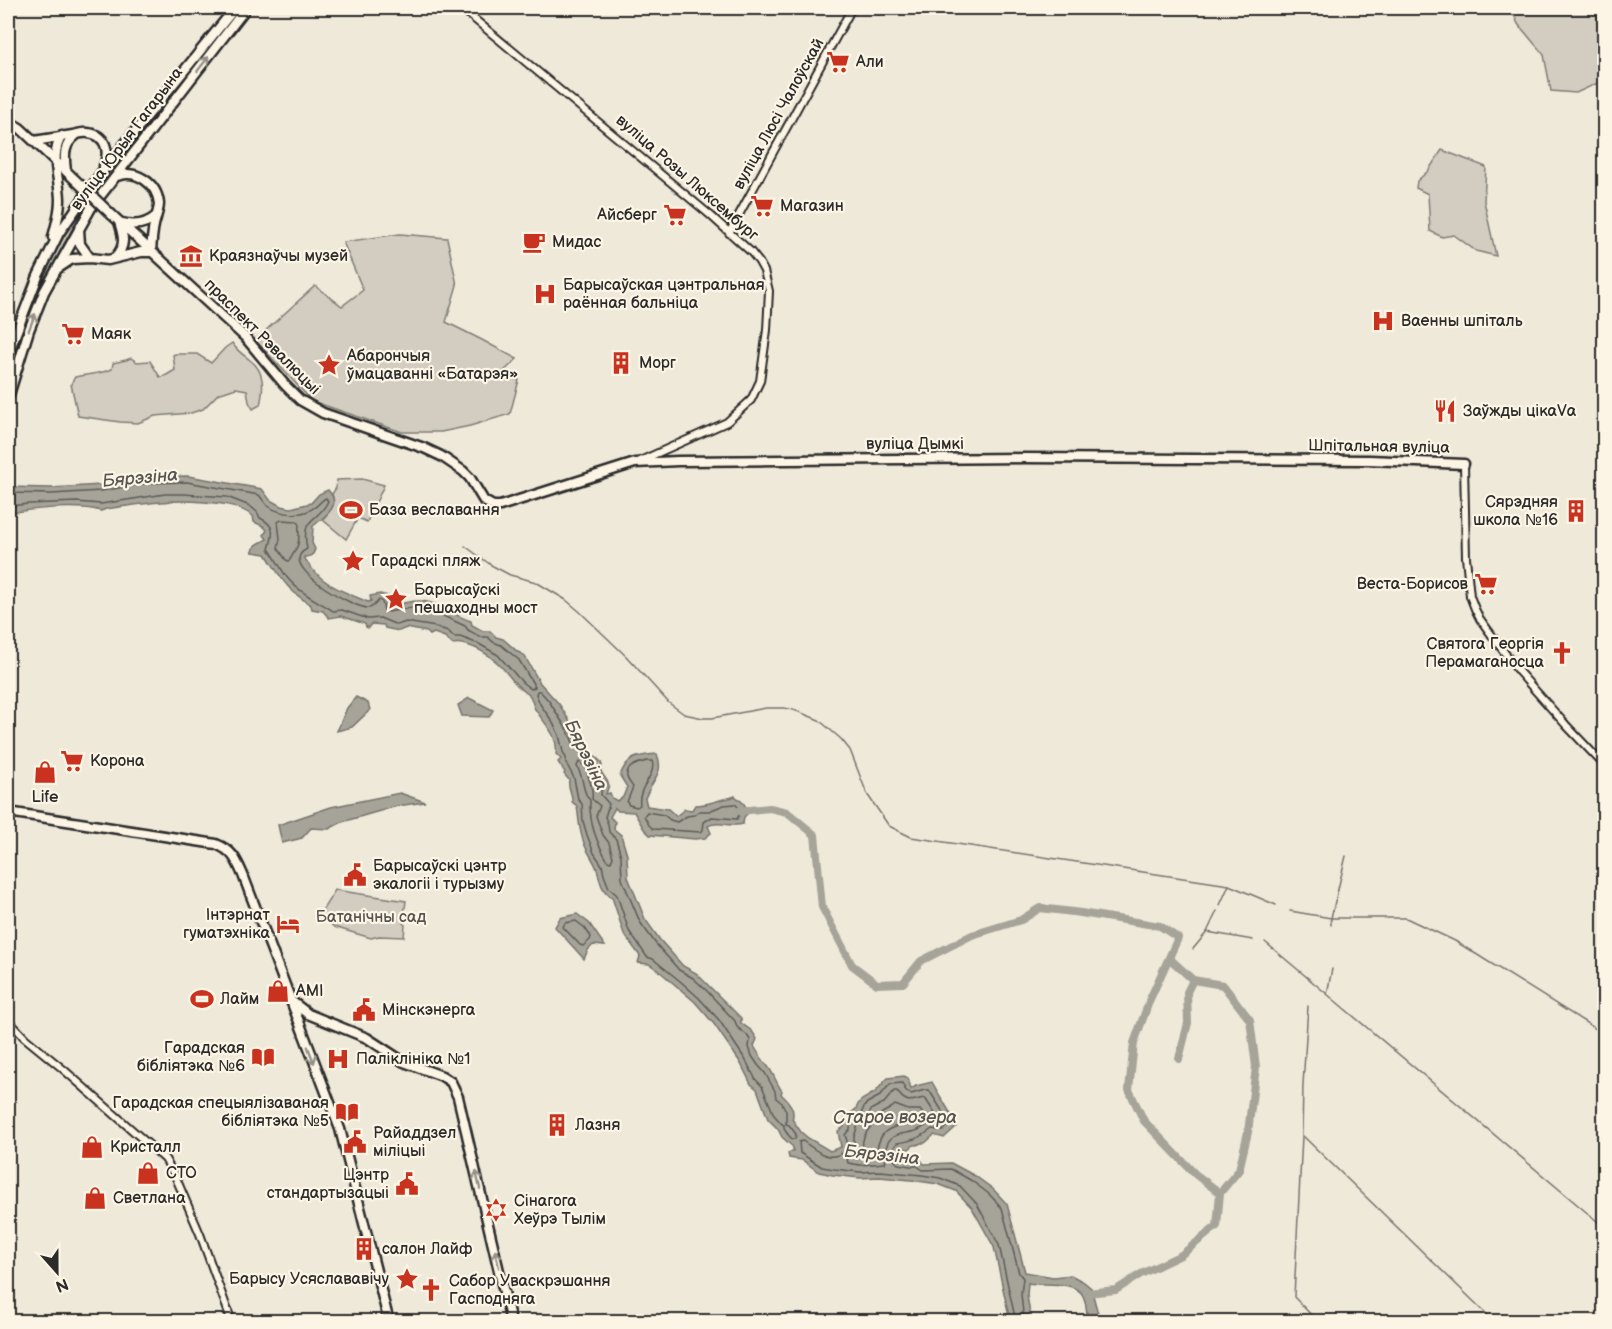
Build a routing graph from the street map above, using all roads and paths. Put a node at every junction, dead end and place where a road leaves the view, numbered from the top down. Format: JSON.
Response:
{"nodes":[{"id":1,"x":235,"y":8,"type":"edge"},
{"id":2,"x":246,"y":8,"type":"edge"},
{"id":3,"x":461,"y":8,"type":"edge"},
{"id":4,"x":852,"y":8,"type":"edge"},
{"id":5,"x":8,"y":121,"type":"edge"},
{"id":6,"x":76,"y":135,"type":"junction"},
{"id":7,"x":62,"y":136,"type":"junction"},
{"id":8,"x":128,"y":140,"type":"junction"},
{"id":9,"x":34,"y":141,"type":"junction"},
{"id":10,"x":104,"y":142,"type":"junction"},
{"id":11,"x":135,"y":151,"type":"junction"},
{"id":12,"x":57,"y":162,"type":"junction"},
{"id":13,"x":67,"y":172,"type":"junction"},
{"id":14,"x":102,"y":172,"type":"junction"},
{"id":15,"x":138,"y":175,"type":"junction"},
{"id":16,"x":116,"y":176,"type":"junction"},
{"id":17,"x":156,"y":216,"type":"junction"},
{"id":18,"x":115,"y":218,"type":"junction"},
{"id":19,"x":79,"y":229,"type":"junction"},
{"id":20,"x":729,"y":232,"type":"junction"},
{"id":21,"x":151,"y":252,"type":"junction"},
{"id":22,"x":48,"y":258,"type":"junction"},
{"id":23,"x":90,"y":258,"type":"junction"},
{"id":24,"x":116,"y":258,"type":"junction"},
{"id":25,"x":55,"y":271,"type":"junction"},
{"id":26,"x":8,"y":354,"type":"edge"},
{"id":27,"x":8,"y":398,"type":"edge"},
{"id":28,"x":674,"y":447,"type":"junction"},
{"id":29,"x":1152,"y":460,"type":"joint"},
{"id":30,"x":678,"y":461,"type":"junction"},
{"id":31,"x":635,"y":463,"type":"junction"},
{"id":32,"x":1464,"y":464,"type":"joint"},
{"id":33,"x":493,"y":506,"type":"joint"},
{"id":34,"x":1605,"y":765,"type":"edge"},
{"id":35,"x":8,"y":812,"type":"edge"},
{"id":36,"x":290,"y":1000,"type":"junction"},
{"id":37,"x":308,"y":1014,"type":"junction"},
{"id":38,"x":8,"y":1020,"type":"edge"},
{"id":39,"x":300,"y":1026,"type":"junction"},
{"id":40,"x":232,"y":1322,"type":"edge"},
{"id":41,"x":389,"y":1322,"type":"edge"},
{"id":42,"x":511,"y":1322,"type":"edge"}],
"edges":[{"from":1,"to":8,"type":"main road","name":"вуліца Юрыя Гагарына"},
{"from":11,"to":2,"type":"main road","name":"вуліца Юрыя Гагарына","one_way":true},
{"from":3,"to":20,"type":"street","name":"вуліца Розы Люксембург"},
{"from":4,"to":20,"type":"street","name":"вуліца Люсі Чалоўскай"},
{"from":5,"to":9,"type":"main road","name":"праспект Рэвалюцыі"},
{"from":6,"to":7,"type":"main road"},
{"from":6,"to":10,"type":"main road"},
{"from":6,"to":13,"type":"main road"},
{"from":7,"to":9,"type":"main road"},
{"from":7,"to":12,"type":"main road"},
{"from":8,"to":10,"type":"main road"},
{"from":8,"to":14,"type":"main road","name":"вуліца Юрыя Гагарына"},
{"from":9,"to":12,"type":"main road","name":"праспект Рэвалюцыі"},
{"from":10,"to":14,"type":"main road"},
{"from":11,"to":15,"type":"main road"},
{"from":11,"to":16,"type":"main road","name":"вуліца Юрыя Гагарына"},
{"from":12,"to":13,"type":"main road","name":"праспект Рэвалюцыі"},
{"from":12,"to":22,"type":"main road"},
{"from":13,"to":18,"type":"main road","name":"праспект Рэвалюцыі","bridge":true},
{"from":14,"to":22,"type":"main road","name":"вуліца Юрыя Гагарына"},
{"from":15,"to":16,"type":"main road"},
{"from":15,"to":17,"type":"main road"},
{"from":16,"to":19,"type":"main road","name":"вуліца Юрыя Гагарына"},
{"from":17,"to":18,"type":"main road"},
{"from":17,"to":21,"type":"main road"},
{"from":18,"to":21,"type":"main road","name":"праспект Рэвалюцыі"},
{"from":18,"to":24,"type":"main road"},
{"from":19,"to":23,"type":"main road"},
{"from":19,"to":25,"type":"main road","name":"вуліца Юрыя Гагарына"},
{"from":20,"to":28,"type":"street","name":"вуліца Розы Люксембург"},
{"from":21,"to":24,"type":"main road"},
{"from":21,"to":33,"type":"main road","name":"праспект Рэвалюцыі"},
{"from":22,"to":26,"type":"main road","name":"вуліца Юрыя Гагарына"},
{"from":23,"to":24,"type":"main road"},
{"from":23,"to":25,"type":"main road"},
{"from":27,"to":25,"type":"main road","name":"вуліца Юрыя Гагарына","one_way":true},
{"from":28,"to":30,"type":"street"},
{"from":28,"to":31,"type":"street","name":"вуліца Розы Люксембург"},
{"from":29,"to":30,"type":"main road","name":"вуліца Дымкі"},
{"from":29,"to":32,"type":"main road","name":"Шпітальная вуліца"},
{"from":30,"to":31,"type":"main road","name":"вуліца Дымкі"},
{"from":31,"to":33,"type":"main road","name":"вуліца Розы Люксембург"},
{"from":32,"to":34,"type":"street","name":"Шпітальная вуліца"},
{"from":35,"to":36,"type":"main road"},
{"from":36,"to":37,"type":"main road"},
{"from":36,"to":39,"type":"main road"},
{"from":37,"to":39,"type":"main road"},
{"from":42,"to":37,"type":"main road","one_way":true},
{"from":38,"to":40,"type":"street"},
{"from":39,"to":41,"type":"main road","one_way":true}]}
